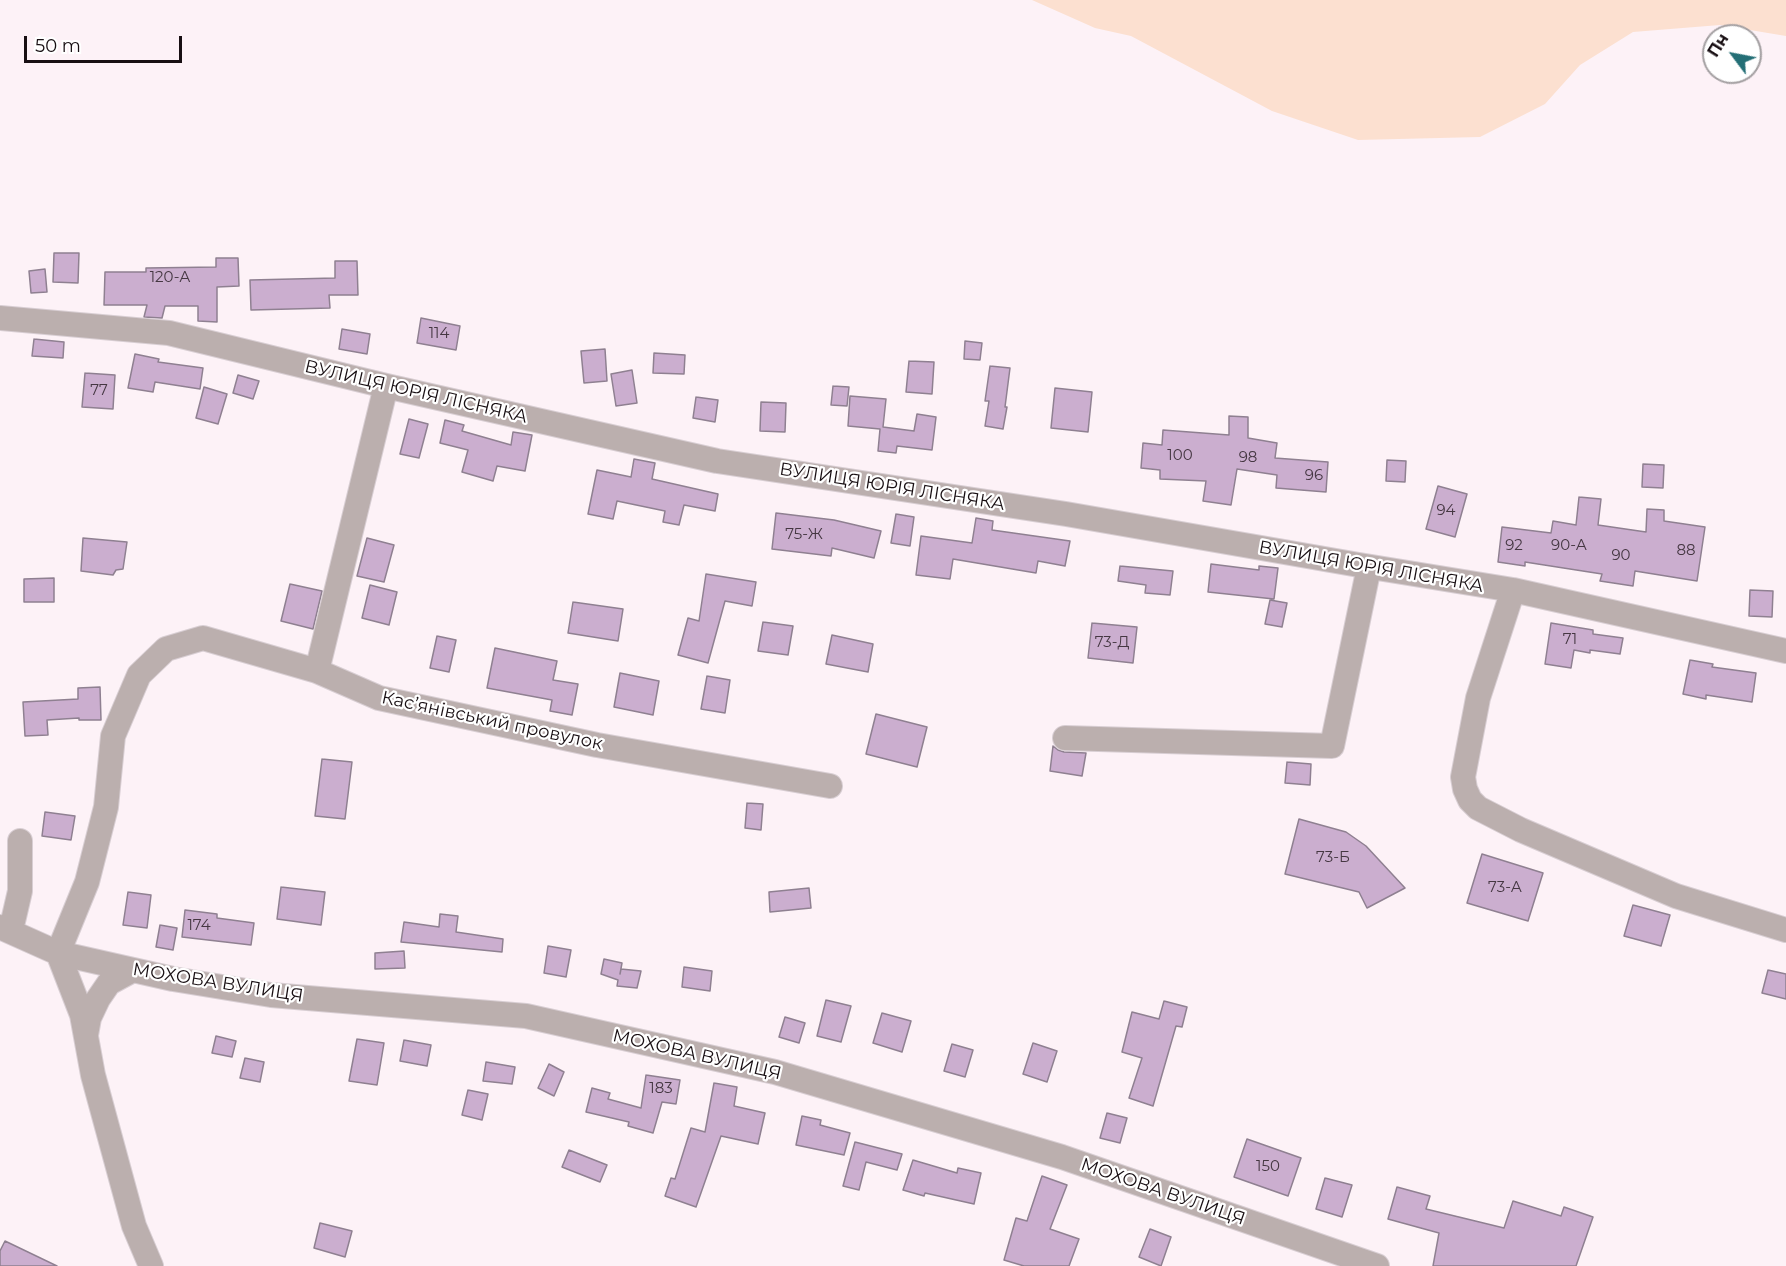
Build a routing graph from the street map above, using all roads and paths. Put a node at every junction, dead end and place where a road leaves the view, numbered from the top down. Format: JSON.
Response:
{"nodes":[{"id":1,"x":0,"y":318,"type":"edge"},
{"id":2,"x":386,"y":386,"type":"junction"},
{"id":3,"x":1369,"y":567,"type":"junction"},
{"id":4,"x":1513,"y":590,"type":"junction"},
{"id":5,"x":1786,"y":651,"type":"edge"},
{"id":6,"x":317,"y":671,"type":"junction"},
{"id":7,"x":1065,"y":738,"type":"dead end"},
{"id":8,"x":830,"y":786,"type":"dead end"},
{"id":9,"x":20,"y":841,"type":"dead end"},
{"id":10,"x":5,"y":928,"type":"edge"},
{"id":11,"x":1786,"y":930,"type":"edge"},
{"id":12,"x":58,"y":953,"type":"junction"},
{"id":13,"x":133,"y":970,"type":"junction"},
{"id":14,"x":86,"y":1037,"type":"junction"},
{"id":15,"x":151,"y":1266,"type":"edge"},
{"id":16,"x":1377,"y":1266,"type":"edge"}],
"edges":[{"from":1,"to":2,"type":"street","name":"ВУЛИЦЯ ЮРІЯ ЛІСНЯКА"},
{"from":2,"to":3,"type":"street","name":"ВУЛИЦЯ ЮРІЯ ЛІСНЯКА"},
{"from":2,"to":6,"type":"street"},
{"from":3,"to":4,"type":"street","name":"ВУЛИЦЯ ЮРІЯ ЛІСНЯКА"},
{"from":3,"to":7,"type":"street"},
{"from":4,"to":5,"type":"street","name":"ВУЛИЦЯ ЮРІЯ ЛІСНЯКА"},
{"from":4,"to":11,"type":"street"},
{"from":6,"to":8,"type":"street","name":"Касʼянівський провулок"},
{"from":6,"to":12,"type":"street","name":"Касʼянівський провулок"},
{"from":9,"to":10,"type":"street"},
{"from":10,"to":12,"type":"street","name":"МОХОВА ВУЛИЦЯ"},
{"from":12,"to":13,"type":"street","name":"МОХОВА ВУЛИЦЯ"},
{"from":12,"to":14,"type":"street"},
{"from":13,"to":14,"type":"street"},
{"from":13,"to":16,"type":"street","name":"МОХОВА ВУЛИЦЯ"},
{"from":14,"to":15,"type":"street"}]}
